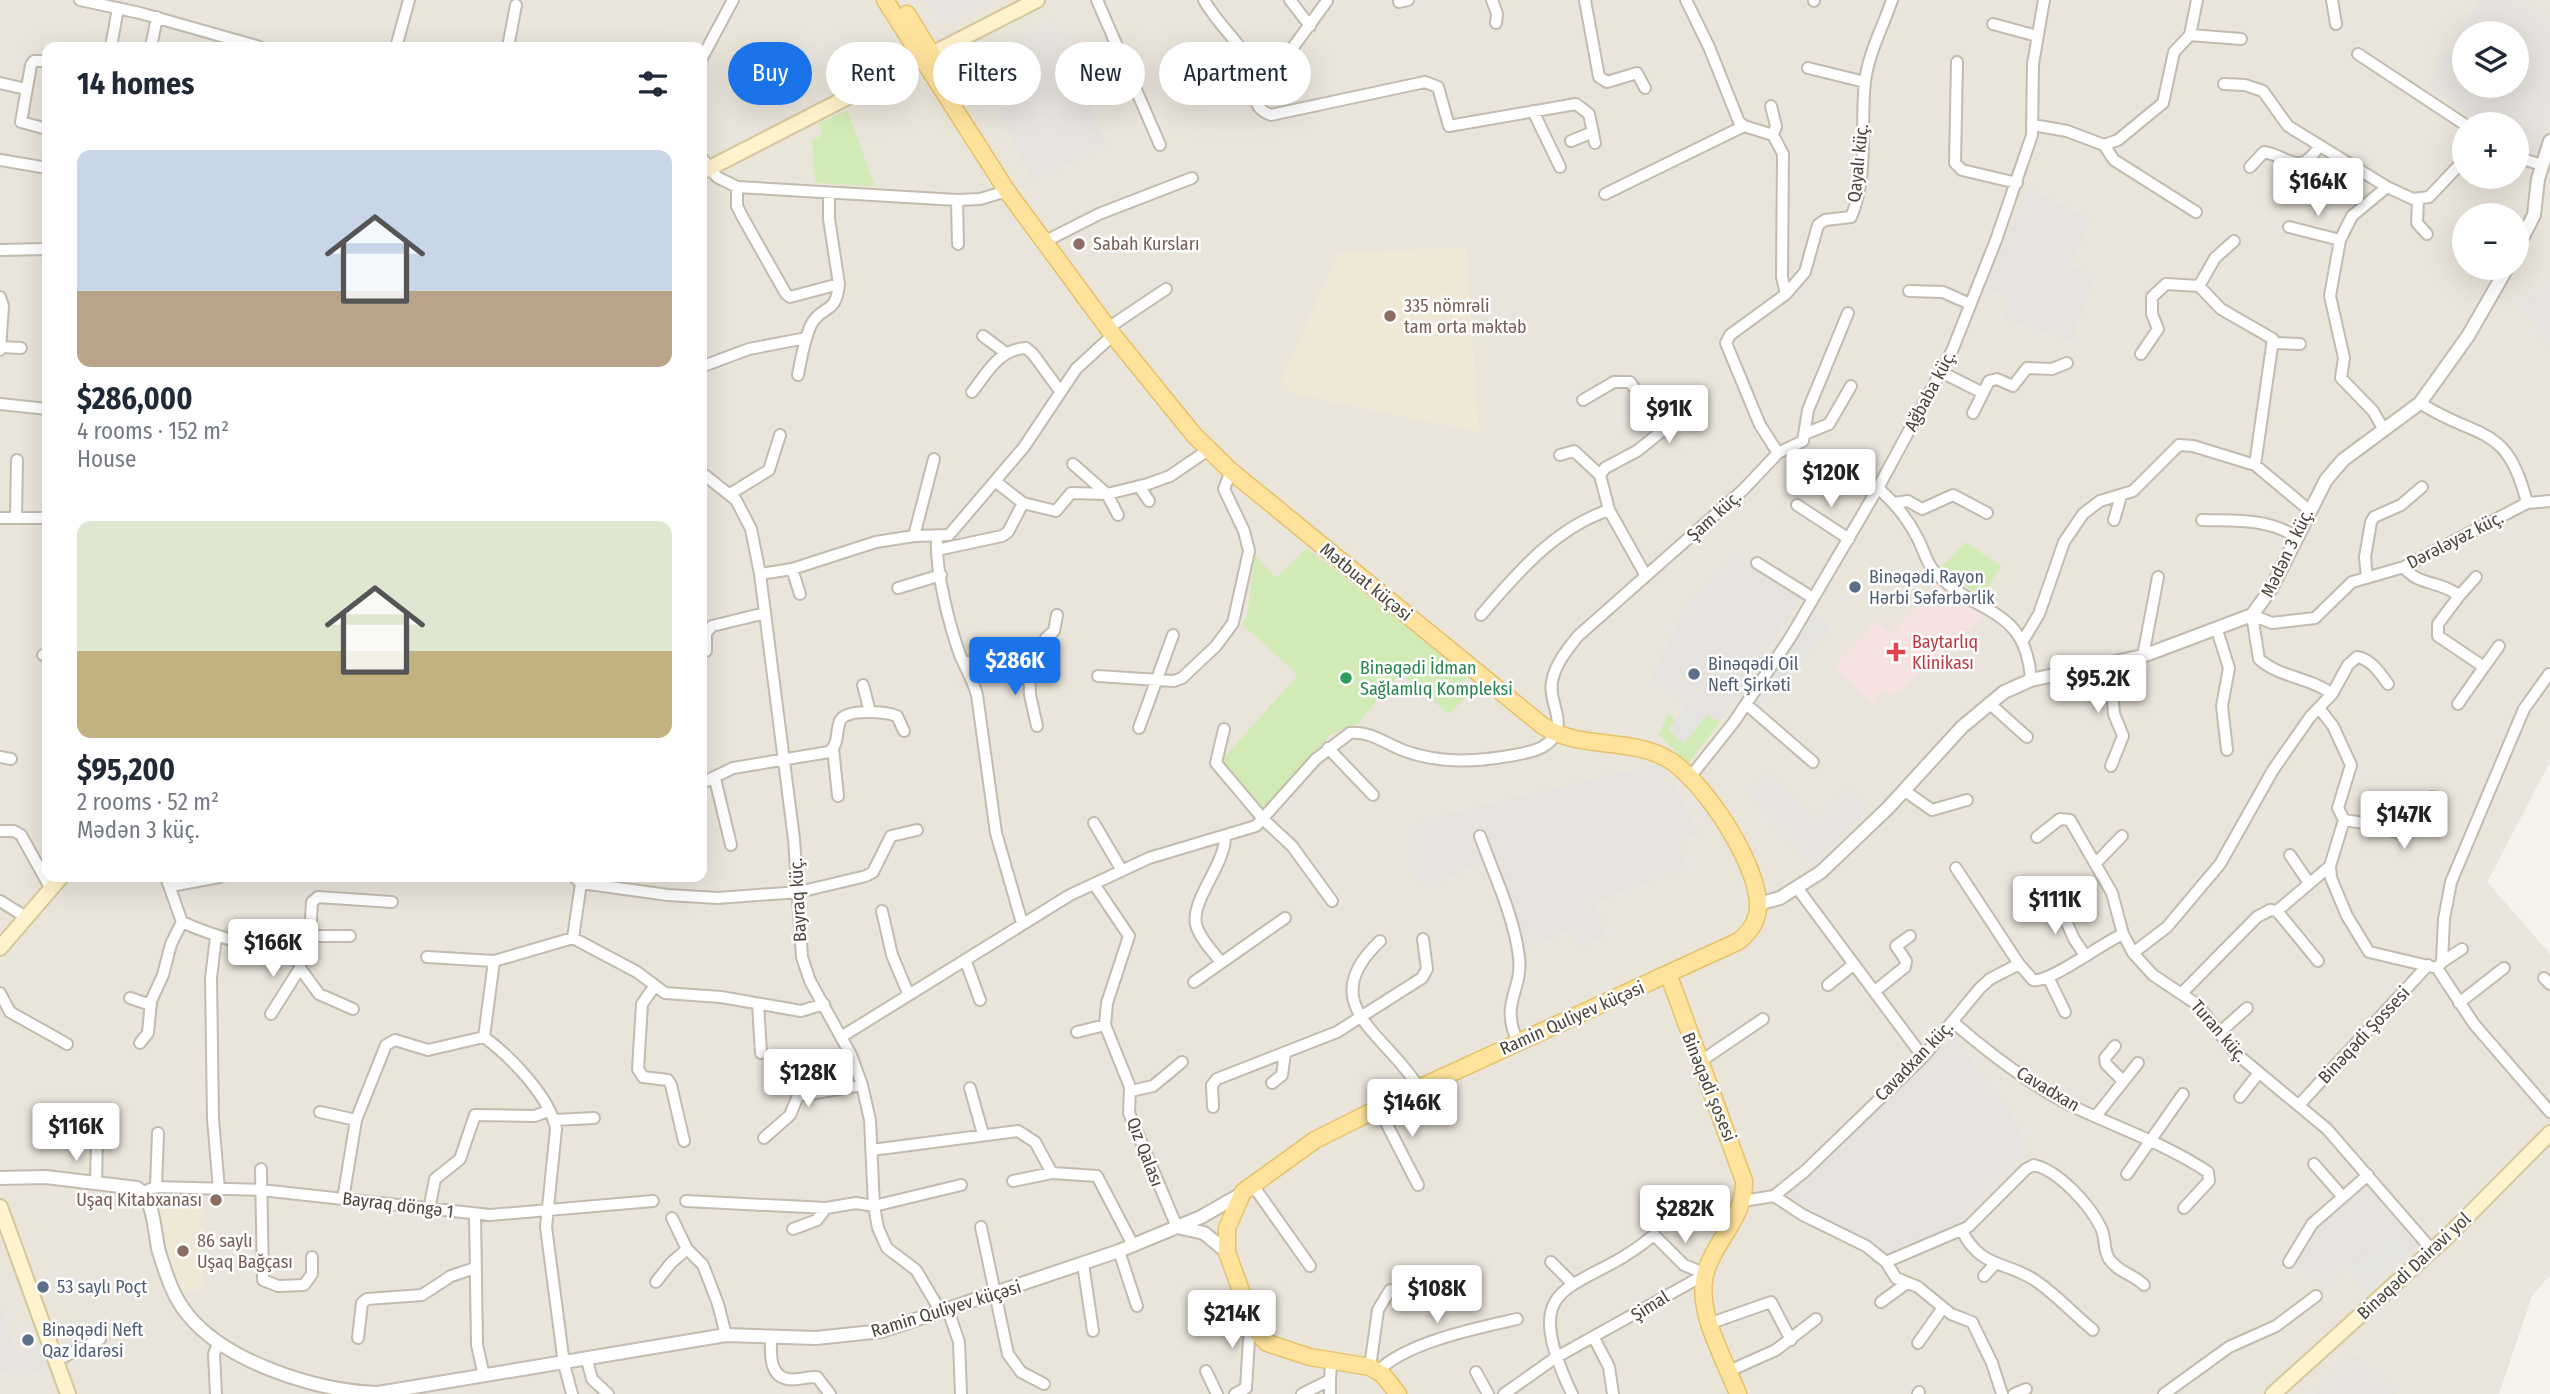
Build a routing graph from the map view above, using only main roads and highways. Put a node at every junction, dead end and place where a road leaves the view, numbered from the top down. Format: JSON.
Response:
{"nodes":[{"id":1,"x":885,"y":0,"type":"edge"},
{"id":2,"x":898,"y":0,"type":"edge"},
{"id":3,"x":1037,"y":0,"type":"edge"},
{"id":4,"x":928,"y":55,"type":"junction"},
{"id":5,"x":707,"y":165,"type":"edge"},
{"id":6,"x":56,"y":882,"type":"edge"},
{"id":7,"x":1758,"y":904,"type":"joint"},
{"id":8,"x":0,"y":948,"type":"edge"},
{"id":9,"x":1669,"y":976,"type":"junction"},
{"id":10,"x":2550,"y":1133,"type":"edge"},
{"id":11,"x":0,"y":1207,"type":"edge"},
{"id":12,"x":68,"y":1394,"type":"edge"},
{"id":13,"x":1398,"y":1394,"type":"edge"},
{"id":14,"x":1738,"y":1394,"type":"edge"},
{"id":15,"x":2273,"y":1394,"type":"edge"}],
"edges":[{"from":1,"to":4,"type":"main road","name":"Mətbuat küçəsi"},
{"from":2,"to":4,"type":"main road","name":"Mətbuat küçəsi"},
{"from":3,"to":4,"type":"main road"},
{"from":4,"to":5,"type":"main road"},
{"from":4,"to":7,"type":"main road","name":"Mətbuat küçəsi"},
{"from":6,"to":8,"type":"main road"},
{"from":7,"to":9,"type":"main road","name":"Ramin Quliyev küçəsi"},
{"from":9,"to":13,"type":"main road","name":"Ramin Quliyev küçəsi"},
{"from":9,"to":14,"type":"main road","name":"Binəqədi şosesi"},
{"from":10,"to":15,"type":"main road","name":"Binəqədi Dairəvi yol"},
{"from":11,"to":12,"type":"main road"}]}
